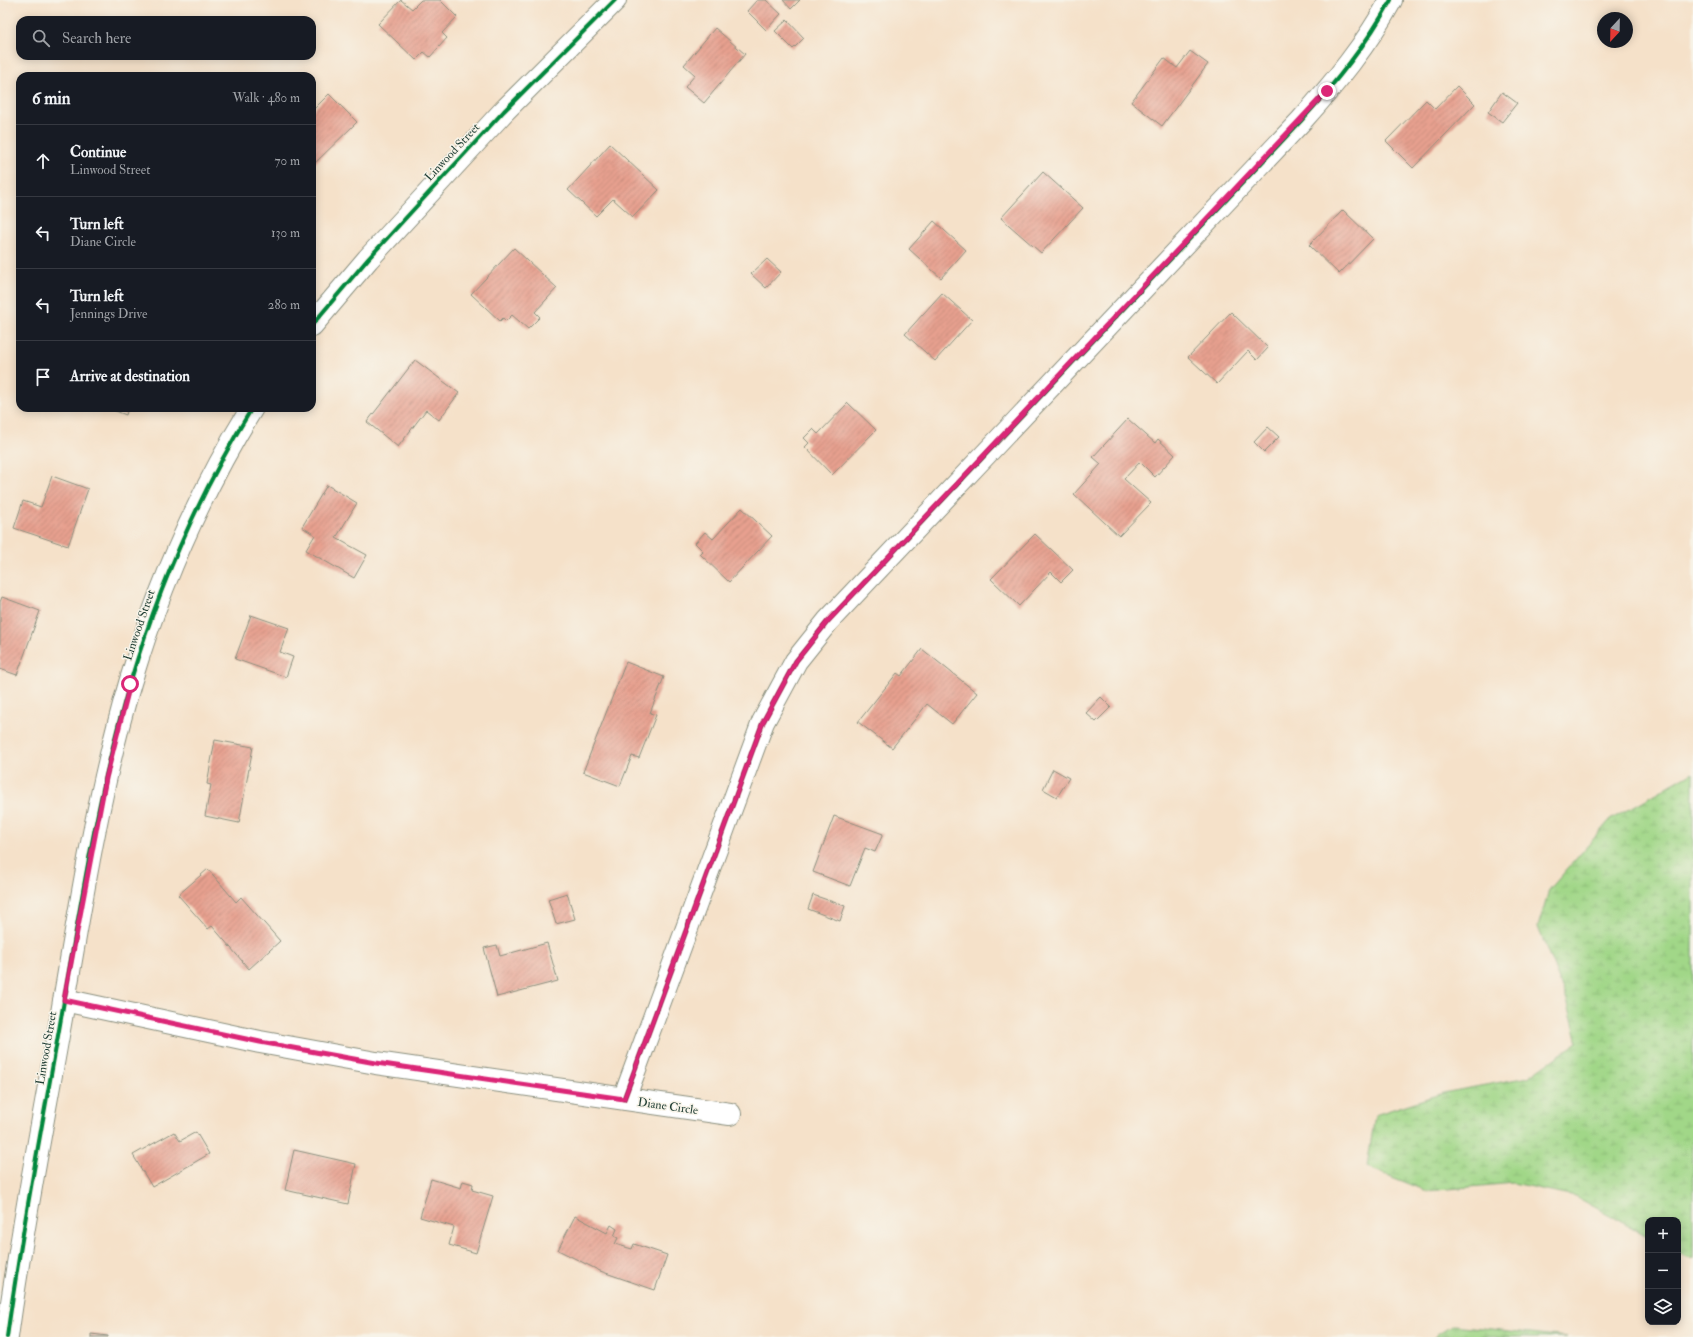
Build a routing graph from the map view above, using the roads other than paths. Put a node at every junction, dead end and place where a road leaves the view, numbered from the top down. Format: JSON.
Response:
{"nodes":[{"id":1,"x":615,"y":0,"type":"edge"},
{"id":2,"x":1391,"y":0,"type":"edge"},
{"id":3,"x":316,"y":320,"type":"edge"},
{"id":4,"x":250,"y":412,"type":"edge"},
{"id":5,"x":64,"y":1000,"type":"junction"},
{"id":6,"x":624,"y":1099,"type":"junction"},
{"id":7,"x":730,"y":1114,"type":"dead end"},
{"id":8,"x":6,"y":1337,"type":"edge"}],
"edges":[{"from":1,"to":3,"type":"street","name":"Linwood Street"},
{"from":2,"to":6,"type":"street"},
{"from":4,"to":5,"type":"street","name":"Linwood Street"},
{"from":5,"to":6,"type":"street","name":"Diane Circle"},
{"from":5,"to":8,"type":"street","name":"Linwood Street"},
{"from":6,"to":7,"type":"street","name":"Diane Circle"}]}
